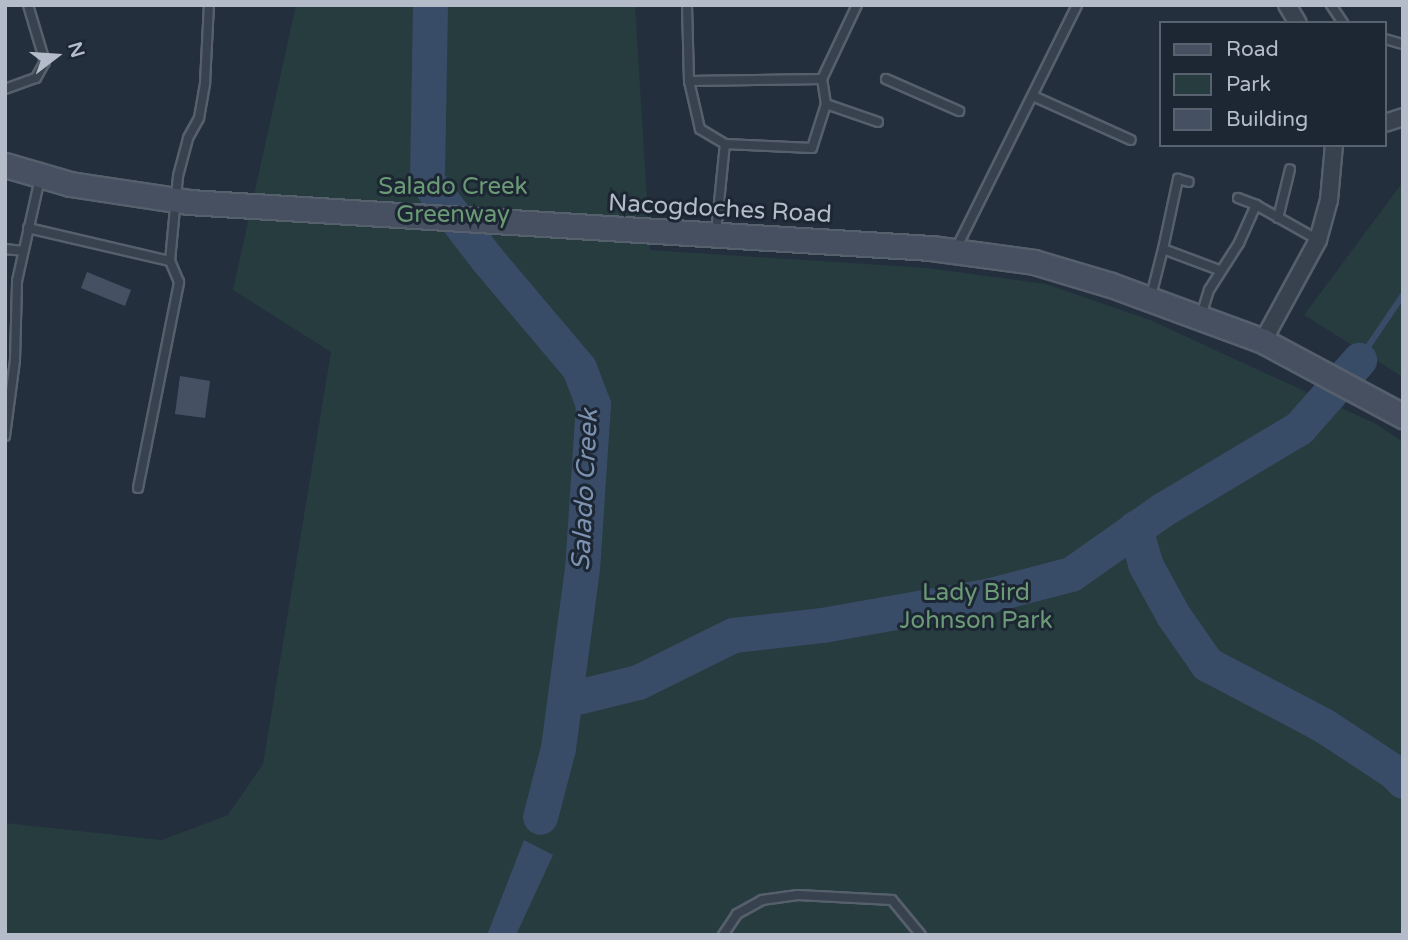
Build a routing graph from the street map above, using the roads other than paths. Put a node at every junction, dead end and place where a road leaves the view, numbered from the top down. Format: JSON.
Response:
{"nodes":[{"id":1,"x":28,"y":5,"type":"edge"},
{"id":2,"x":209,"y":5,"type":"edge"},
{"id":3,"x":687,"y":5,"type":"edge"},
{"id":4,"x":857,"y":5,"type":"edge"},
{"id":5,"x":1077,"y":5,"type":"edge"},
{"id":6,"x":1287,"y":5,"type":"edge"},
{"id":7,"x":1331,"y":5,"type":"edge"},
{"id":8,"x":1297,"y":21,"type":"edge"},
{"id":9,"x":1342,"y":21,"type":"edge"},
{"id":10,"x":822,"y":79,"type":"junction"},
{"id":11,"x":886,"y":79,"type":"dead end"},
{"id":12,"x":689,"y":81,"type":"junction"},
{"id":13,"x":5,"y":89,"type":"edge"},
{"id":14,"x":1033,"y":96,"type":"junction"},
{"id":15,"x":826,"y":104,"type":"junction"},
{"id":16,"x":959,"y":111,"type":"dead end"},
{"id":17,"x":878,"y":122,"type":"dead end"},
{"id":18,"x":1131,"y":141,"type":"dead end"},
{"id":19,"x":725,"y":144,"type":"junction"},
{"id":20,"x":1334,"y":147,"type":"edge"},
{"id":21,"x":5,"y":165,"type":"edge"},
{"id":22,"x":1290,"y":169,"type":"dead end"},
{"id":23,"x":40,"y":175,"type":"junction"},
{"id":24,"x":1189,"y":182,"type":"dead end"},
{"id":25,"x":1238,"y":198,"type":"dead end"},
{"id":26,"x":177,"y":200,"type":"junction"},
{"id":27,"x":1256,"y":205,"type":"junction"},
{"id":28,"x":1278,"y":218,"type":"junction"},
{"id":29,"x":28,"y":228,"type":"junction"},
{"id":30,"x":715,"y":235,"type":"junction"},
{"id":31,"x":1318,"y":240,"type":"junction"},
{"id":32,"x":5,"y":249,"type":"edge"},
{"id":33,"x":1163,"y":249,"type":"junction"},
{"id":34,"x":23,"y":251,"type":"junction"},
{"id":35,"x":954,"y":251,"type":"junction"},
{"id":36,"x":170,"y":261,"type":"junction"},
{"id":37,"x":1219,"y":270,"type":"junction"},
{"id":38,"x":1150,"y":299,"type":"junction"},
{"id":39,"x":1201,"y":317,"type":"junction"},
{"id":40,"x":1263,"y":341,"type":"junction"},
{"id":41,"x":1400,"y":414,"type":"edge"},
{"id":42,"x":5,"y":436,"type":"edge"},
{"id":43,"x":138,"y":488,"type":"dead end"},
{"id":44,"x":723,"y":935,"type":"edge"},
{"id":45,"x":921,"y":935,"type":"edge"}],
"edges":[{"from":1,"to":13,"type":"lane"},
{"from":2,"to":26,"type":"lane"},
{"from":3,"to":12,"type":"lane"},
{"from":4,"to":10,"type":"lane"},
{"from":5,"to":14,"type":"lane"},
{"from":6,"to":8,"type":"street"},
{"from":7,"to":9,"type":"lane"},
{"from":10,"to":12,"type":"lane"},
{"from":10,"to":15,"type":"lane"},
{"from":11,"to":16,"type":"lane"},
{"from":12,"to":19,"type":"lane"},
{"from":14,"to":18,"type":"lane"},
{"from":14,"to":35,"type":"lane"},
{"from":15,"to":17,"type":"lane"},
{"from":15,"to":19,"type":"lane"},
{"from":19,"to":30,"type":"lane"},
{"from":20,"to":31,"type":"street"},
{"from":21,"to":23,"type":"main road","name":"Nacogdoches Road"},
{"from":22,"to":28,"type":"lane"},
{"from":23,"to":26,"type":"main road","name":"Nacogdoches Road"},
{"from":23,"to":29,"type":"lane"},
{"from":24,"to":33,"type":"lane"},
{"from":25,"to":27,"type":"lane"},
{"from":26,"to":30,"type":"main road","name":"Nacogdoches Road"},
{"from":26,"to":36,"type":"lane"},
{"from":27,"to":28,"type":"lane"},
{"from":27,"to":37,"type":"lane"},
{"from":28,"to":31,"type":"lane"},
{"from":29,"to":34,"type":"lane"},
{"from":29,"to":36,"type":"lane"},
{"from":30,"to":35,"type":"main road","name":"Nacogdoches Road"},
{"from":31,"to":40,"type":"street"},
{"from":32,"to":34,"type":"lane"},
{"from":33,"to":37,"type":"lane"},
{"from":33,"to":38,"type":"lane"},
{"from":34,"to":42,"type":"lane"},
{"from":35,"to":38,"type":"main road","name":"Nacogdoches Road"},
{"from":36,"to":43,"type":"lane"},
{"from":37,"to":39,"type":"lane"},
{"from":38,"to":39,"type":"main road","name":"Nacogdoches Road"},
{"from":39,"to":40,"type":"main road","name":"Nacogdoches Road"},
{"from":40,"to":41,"type":"main road","name":"Nacogdoches Road"},
{"from":44,"to":45,"type":"lane"}]}
